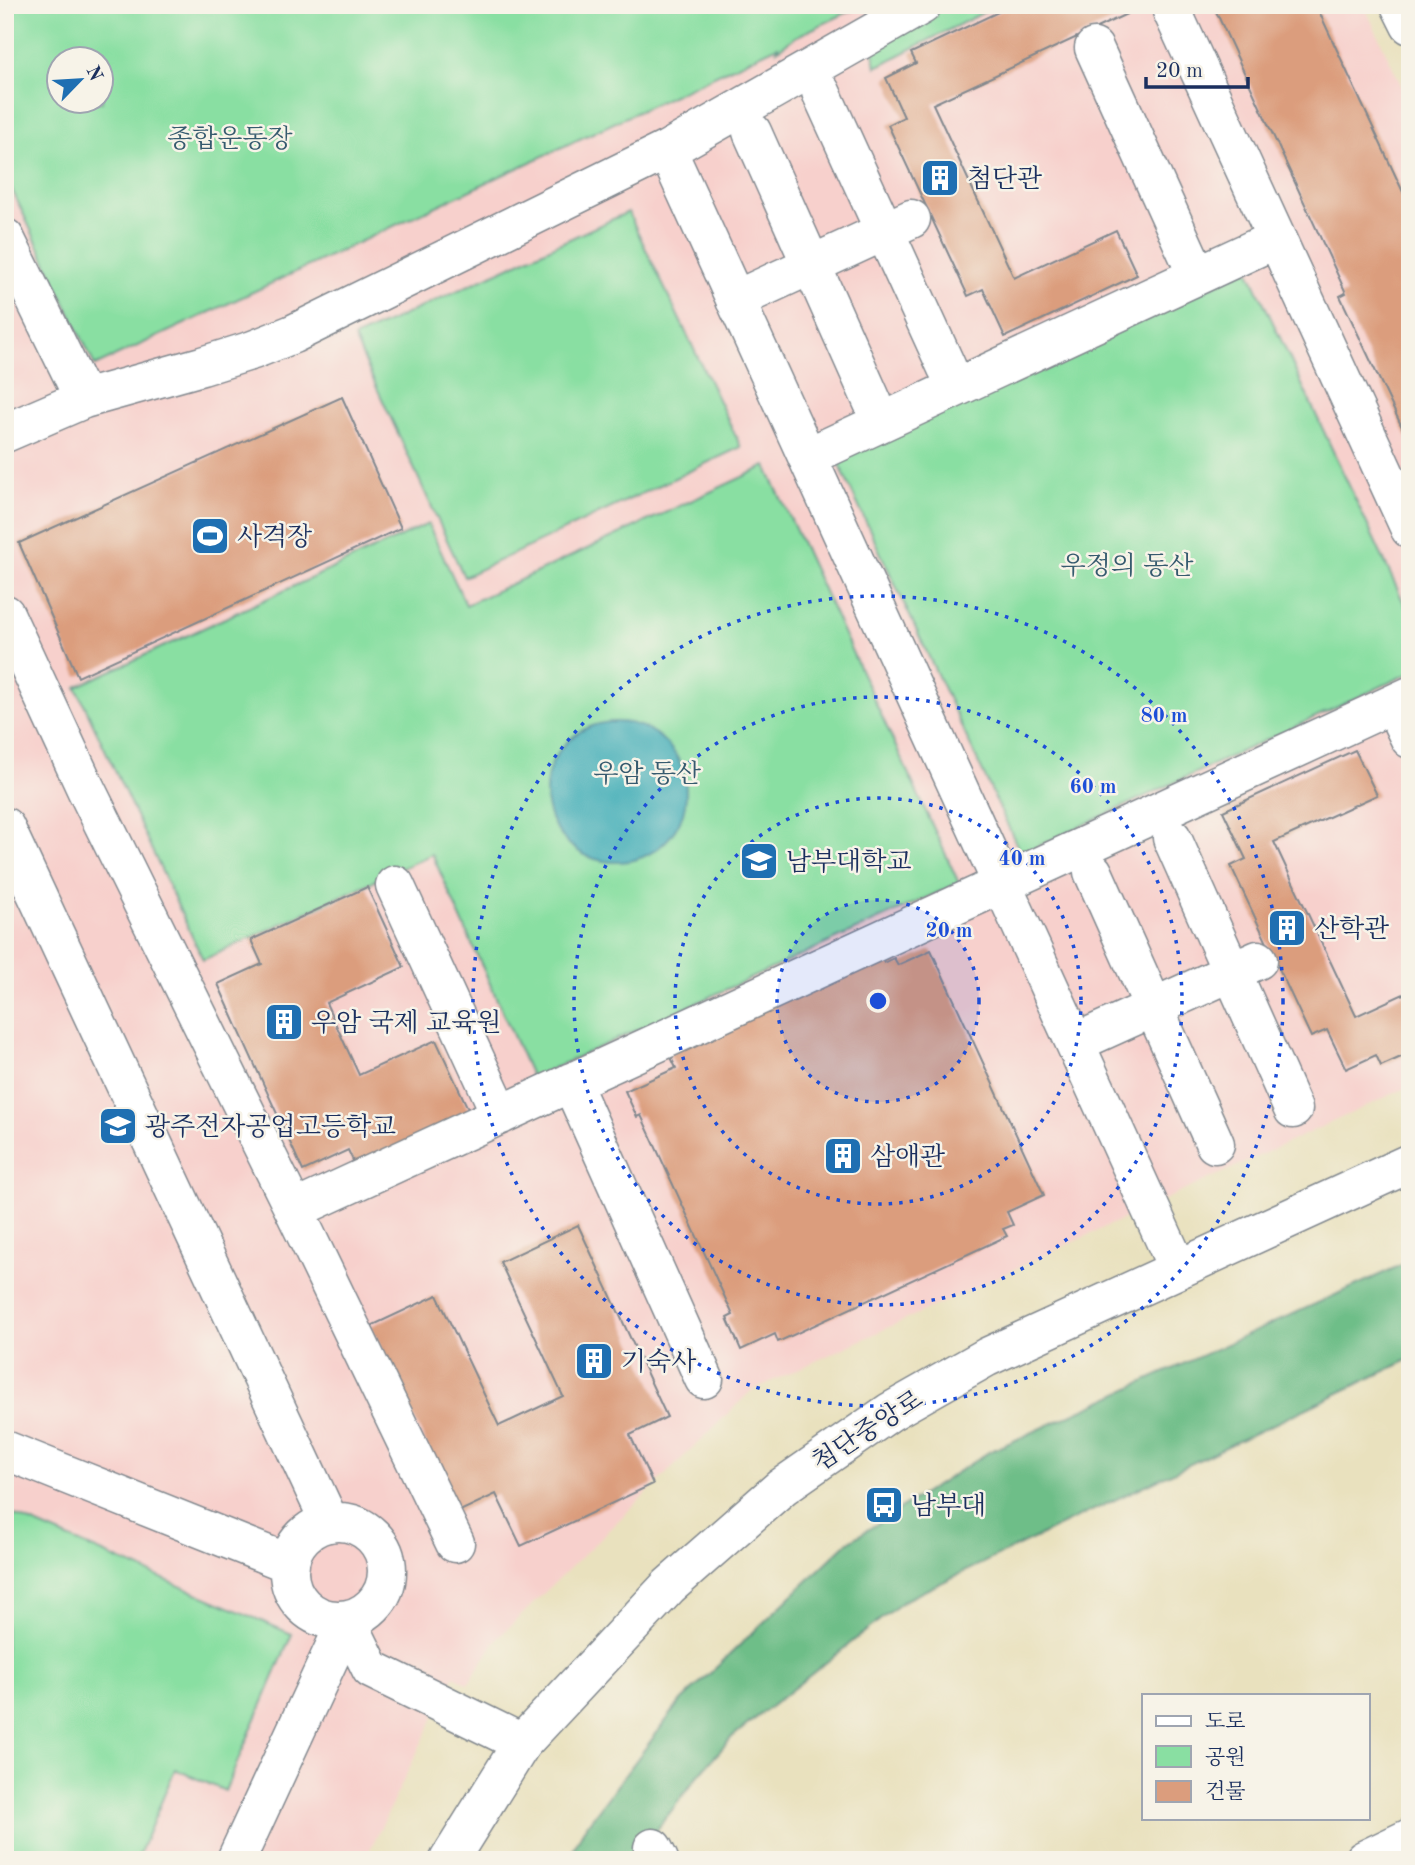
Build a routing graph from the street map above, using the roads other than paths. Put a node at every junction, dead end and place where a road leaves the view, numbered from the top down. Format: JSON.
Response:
{"nodes":[{"id":1,"x":922,"y":5,"type":"edge"},
{"id":2,"x":1401,"y":5,"type":"edge"},
{"id":3,"x":1172,"y":11,"type":"dead end"},
{"id":4,"x":1410,"y":25,"type":"edge"},
{"id":5,"x":1094,"y":48,"type":"dead end"},
{"id":6,"x":821,"y":92,"type":"dead end"},
{"id":7,"x":752,"y":132,"type":"dead end"},
{"id":8,"x":667,"y":150,"type":"junction"},
{"id":9,"x":897,"y":225,"type":"junction"},
{"id":10,"x":5,"y":238,"type":"edge"},
{"id":11,"x":1276,"y":239,"type":"junction"},
{"id":12,"x":811,"y":265,"type":"junction"},
{"id":13,"x":1197,"y":275,"type":"junction"},
{"id":14,"x":735,"y":300,"type":"junction"},
{"id":15,"x":947,"y":368,"type":"dead end"},
{"id":16,"x":84,"y":399,"type":"junction"},
{"id":17,"x":873,"y":403,"type":"dead end"},
{"id":18,"x":5,"y":433,"type":"edge"},
{"id":19,"x":807,"y":457,"type":"junction"},
{"id":20,"x":1410,"y":529,"type":"edge"},
{"id":21,"x":5,"y":614,"type":"edge"},
{"id":22,"x":1401,"y":700,"type":"edge"},
{"id":23,"x":1410,"y":739,"type":"edge"},
{"id":24,"x":5,"y":827,"type":"edge"},
{"id":25,"x":1172,"y":838,"type":"dead end"},
{"id":26,"x":1093,"y":872,"type":"dead end"},
{"id":27,"x":1003,"y":883,"type":"junction"},
{"id":28,"x":395,"y":885,"type":"dead end"},
{"id":29,"x":1245,"y":966,"type":"junction"},
{"id":30,"x":1154,"y":1008,"type":"junction"},
{"id":31,"x":1075,"y":1043,"type":"junction"},
{"id":32,"x":571,"y":1082,"type":"junction"},
{"id":33,"x":1293,"y":1108,"type":"dead end"},
{"id":34,"x":500,"y":1115,"type":"junction"},
{"id":35,"x":1215,"y":1144,"type":"dead end"},
{"id":36,"x":1410,"y":1163,"type":"edge"},
{"id":37,"x":294,"y":1210,"type":"junction"},
{"id":38,"x":1178,"y":1269,"type":"junction"},
{"id":39,"x":704,"y":1379,"type":"dead end"},
{"id":40,"x":5,"y":1450,"type":"edge"},
{"id":41,"x":330,"y":1523,"type":"junction"},
{"id":42,"x":454,"y":1543,"type":"dead end"},
{"id":43,"x":290,"y":1564,"type":"junction"},
{"id":44,"x":346,"y":1620,"type":"junction"},
{"id":45,"x":522,"y":1743,"type":"junction"},
{"id":46,"x":1410,"y":1838,"type":"edge"},
{"id":47,"x":236,"y":1860,"type":"edge"},
{"id":48,"x":449,"y":1860,"type":"edge"},
{"id":49,"x":1364,"y":1860,"type":"edge"}],
"edges":[{"from":1,"to":8,"type":"street"},
{"from":2,"to":4,"type":"street"},
{"from":3,"to":11,"type":"street"},
{"from":5,"to":13,"type":"street"},
{"from":6,"to":9,"type":"street"},
{"from":7,"to":12,"type":"street"},
{"from":8,"to":14,"type":"street"},
{"from":8,"to":16,"type":"street"},
{"from":9,"to":12,"type":"street"},
{"from":9,"to":15,"type":"street"},
{"from":10,"to":16,"type":"street"},
{"from":11,"to":13,"type":"street"},
{"from":11,"to":20,"type":"street"},
{"from":12,"to":14,"type":"street"},
{"from":12,"to":17,"type":"street"},
{"from":13,"to":19,"type":"street"},
{"from":14,"to":19,"type":"street"},
{"from":16,"to":18,"type":"street"},
{"from":19,"to":27,"type":"street"},
{"from":21,"to":37,"type":"street"},
{"from":22,"to":23,"type":"street"},
{"from":22,"to":27,"type":"street"},
{"from":24,"to":41,"type":"street"},
{"from":25,"to":29,"type":"street"},
{"from":26,"to":30,"type":"street"},
{"from":27,"to":31,"type":"street"},
{"from":27,"to":32,"type":"street"},
{"from":28,"to":34,"type":"street"},
{"from":29,"to":30,"type":"street"},
{"from":29,"to":33,"type":"street"},
{"from":30,"to":31,"type":"street"},
{"from":30,"to":35,"type":"street"},
{"from":31,"to":38,"type":"street"},
{"from":32,"to":34,"type":"street"},
{"from":32,"to":39,"type":"street"},
{"from":34,"to":37,"type":"street"},
{"from":36,"to":38,"type":"street","name":"첨단중앙로"},
{"from":37,"to":42,"type":"street"},
{"from":38,"to":45,"type":"street","name":"첨단중앙로"},
{"from":40,"to":43,"type":"street"},
{"from":41,"to":43,"type":"street"},
{"from":41,"to":44,"type":"street"},
{"from":43,"to":44,"type":"street"},
{"from":44,"to":45,"type":"street"},
{"from":44,"to":47,"type":"street"},
{"from":45,"to":48,"type":"street","name":"첨단중앙로"},
{"from":46,"to":49,"type":"street"}]}
